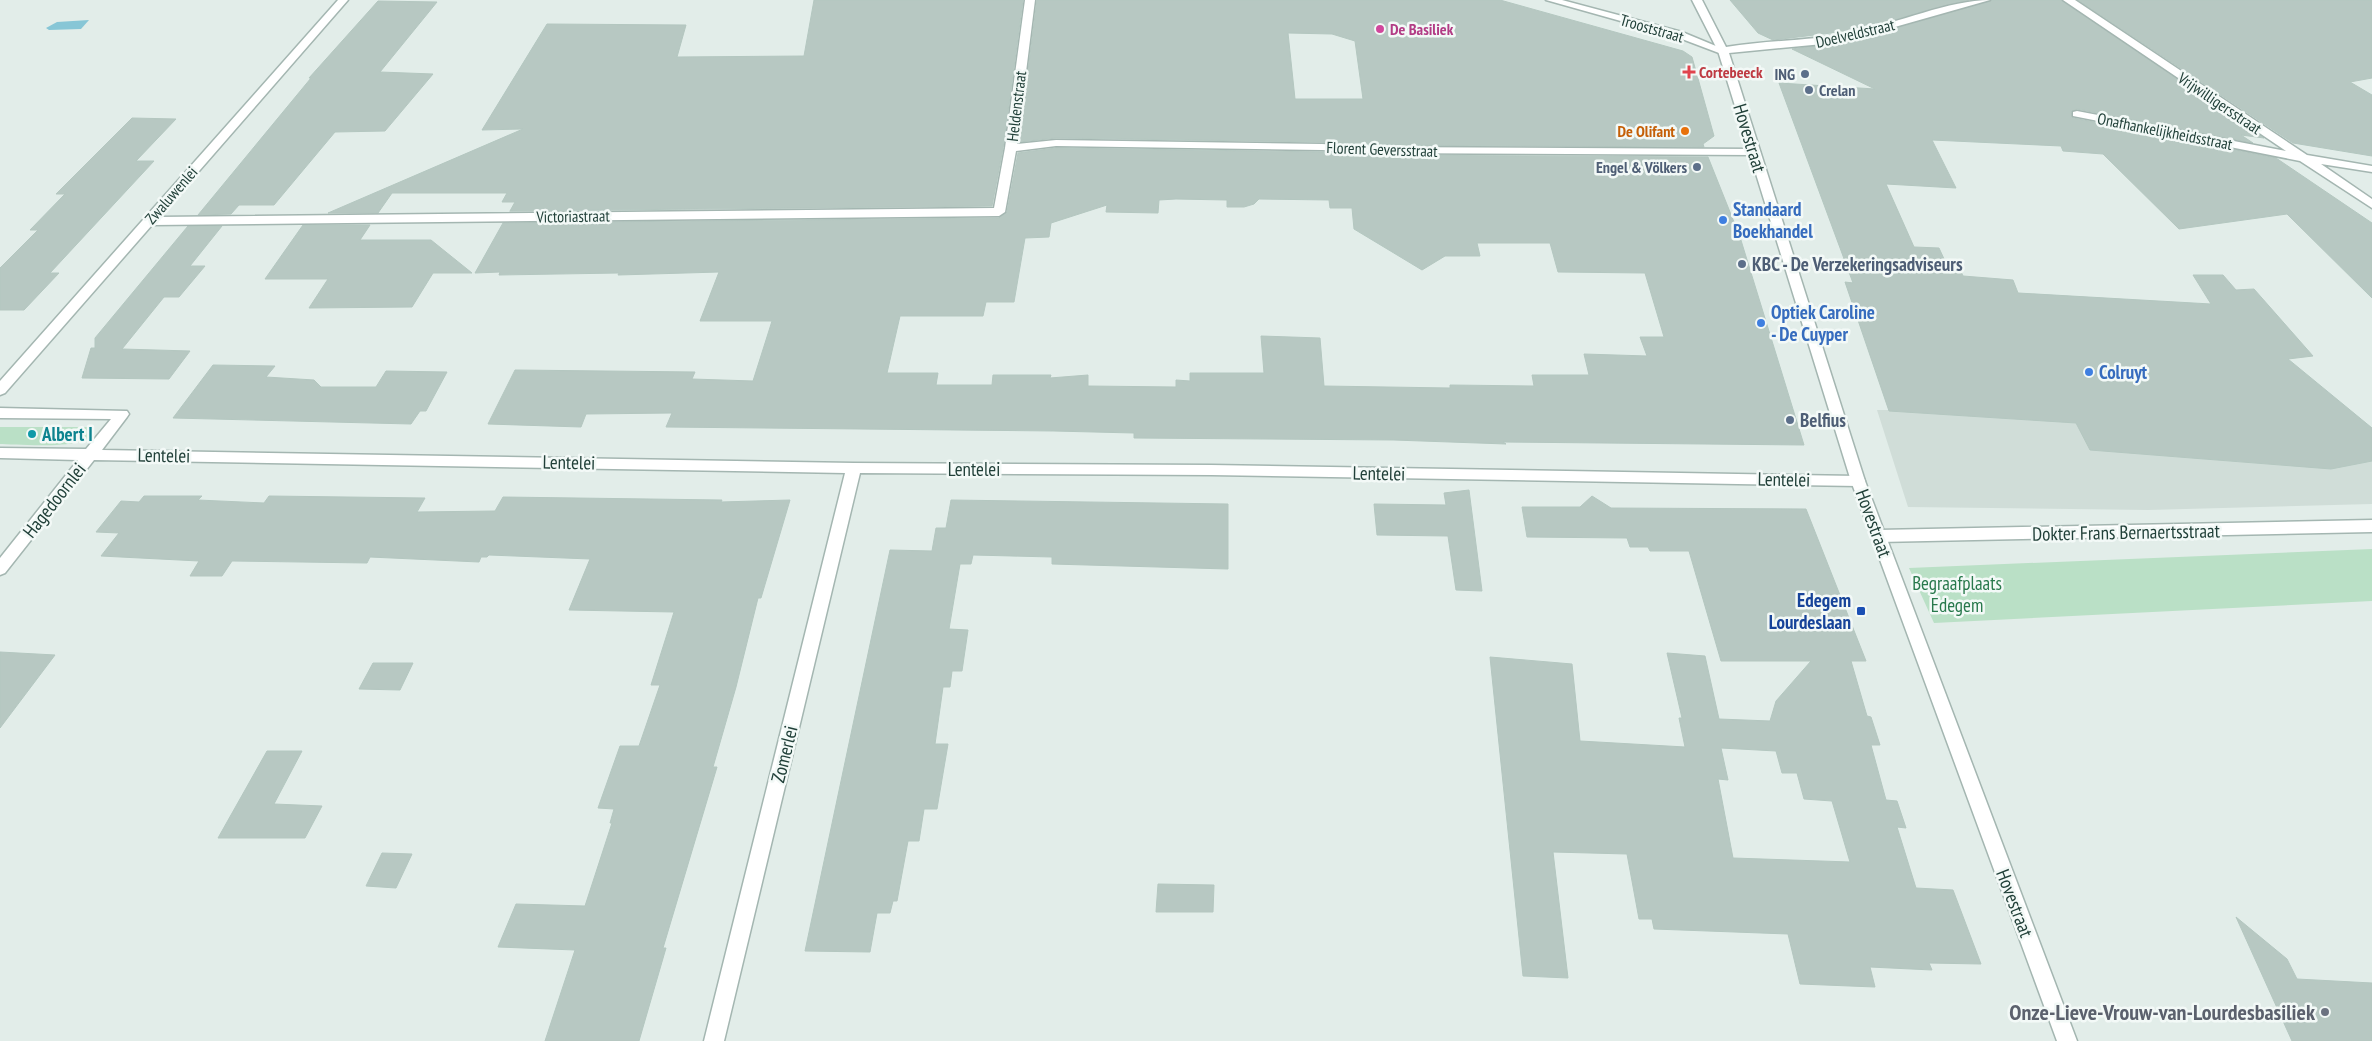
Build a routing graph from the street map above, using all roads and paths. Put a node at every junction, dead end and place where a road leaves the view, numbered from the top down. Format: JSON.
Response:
{"nodes":[{"id":1,"x":344,"y":0,"type":"edge"},
{"id":2,"x":1030,"y":0,"type":"edge"},
{"id":3,"x":1551,"y":0,"type":"edge"},
{"id":4,"x":1697,"y":0,"type":"edge"},
{"id":5,"x":1985,"y":0,"type":"edge"},
{"id":6,"x":2068,"y":0,"type":"edge"},
{"id":7,"x":1723,"y":51,"type":"junction"},
{"id":8,"x":2077,"y":114,"type":"dead end"},
{"id":9,"x":1011,"y":148,"type":"junction"},
{"id":10,"x":1754,"y":152,"type":"junction"},
{"id":11,"x":2302,"y":158,"type":"junction"},
{"id":12,"x":2372,"y":169,"type":"edge"},
{"id":13,"x":2372,"y":204,"type":"edge"},
{"id":14,"x":999,"y":212,"type":"joint"},
{"id":15,"x":148,"y":221,"type":"junction"},
{"id":16,"x":0,"y":390,"type":"edge"},
{"id":17,"x":0,"y":413,"type":"edge"},
{"id":18,"x":0,"y":453,"type":"edge"},
{"id":19,"x":90,"y":454,"type":"junction"},
{"id":20,"x":854,"y":468,"type":"junction"},
{"id":21,"x":1858,"y":481,"type":"junction"},
{"id":22,"x":2372,"y":526,"type":"edge"},
{"id":23,"x":1879,"y":536,"type":"junction"},
{"id":24,"x":0,"y":569,"type":"edge"},
{"id":25,"x":714,"y":1041,"type":"edge"},
{"id":26,"x":2067,"y":1041,"type":"edge"}],
"edges":[{"from":1,"to":15,"type":"street","name":"Zwaluwenlei"},
{"from":2,"to":9,"type":"street","name":"Heldenstraat"},
{"from":3,"to":7,"type":"street","name":"Trooststraat"},
{"from":4,"to":7,"type":"street","name":"Hovestraat"},
{"from":5,"to":7,"type":"street","name":"Doelveldstraat"},
{"from":6,"to":11,"type":"street","name":"Vrijwilligersstraat"},
{"from":7,"to":10,"type":"street","name":"Hovestraat"},
{"from":8,"to":11,"type":"street","name":"Onafhankelijkheidsstraat"},
{"from":9,"to":10,"type":"street","name":"Florent Geversstraat"},
{"from":9,"to":14,"type":"street","name":"Heldenstraat"},
{"from":10,"to":21,"type":"street","name":"Hovestraat"},
{"from":11,"to":12,"type":"street","name":"Onafhankelijkheidsstraat"},
{"from":11,"to":13,"type":"street","name":"Vrijwilligersstraat"},
{"from":14,"to":15,"type":"street","name":"Victoriastraat"},
{"from":15,"to":16,"type":"street","name":"Zwaluwenlei"},
{"from":17,"to":19,"type":"street"},
{"from":18,"to":19,"type":"street","name":"Lentelei"},
{"from":19,"to":20,"type":"street","name":"Lentelei"},
{"from":19,"to":24,"type":"street","name":"Hagedoornlei"},
{"from":20,"to":21,"type":"street","name":"Lentelei"},
{"from":20,"to":25,"type":"street","name":"Zomerlei"},
{"from":21,"to":23,"type":"street","name":"Hovestraat"},
{"from":22,"to":23,"type":"street","name":"Dokter Frans Bernaertsstraat"},
{"from":23,"to":26,"type":"street","name":"Hovestraat"}]}
